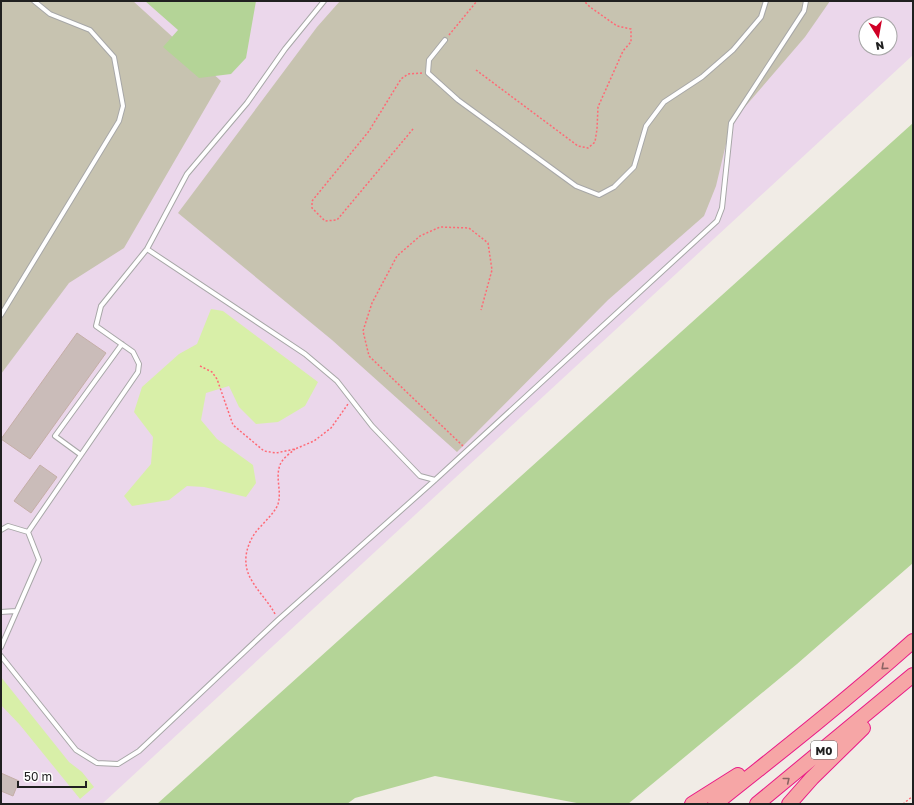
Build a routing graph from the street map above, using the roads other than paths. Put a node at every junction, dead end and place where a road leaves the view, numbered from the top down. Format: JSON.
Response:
{"nodes":[{"id":1,"x":34,"y":1,"type":"edge"},
{"id":2,"x":324,"y":1,"type":"edge"},
{"id":3,"x":766,"y":1,"type":"edge"},
{"id":4,"x":806,"y":1,"type":"edge"},
{"id":5,"x":445,"y":40,"type":"road end"},
{"id":6,"x":147,"y":249,"type":"junction"},
{"id":7,"x":1,"y":315,"type":"edge"},
{"id":8,"x":122,"y":344,"type":"junction"},
{"id":9,"x":81,"y":455,"type":"junction"},
{"id":10,"x":435,"y":480,"type":"junction"},
{"id":11,"x":1,"y":530,"type":"edge"},
{"id":12,"x":28,"y":532,"type":"junction"},
{"id":13,"x":16,"y":611,"type":"junction"},
{"id":14,"x":1,"y":612,"type":"edge"},
{"id":15,"x":2,"y":638,"type":"edge"},
{"id":16,"x":913,"y":641,"type":"edge"},
{"id":17,"x":1,"y":647,"type":"edge"},
{"id":18,"x":1,"y":656,"type":"edge"},
{"id":19,"x":913,"y":675,"type":"edge"},
{"id":20,"x":890,"y":695,"type":"junction"},
{"id":21,"x":818,"y":721,"type":"junction"},
{"id":22,"x":692,"y":804,"type":"edge"},
{"id":23,"x":715,"y":804,"type":"edge"},
{"id":24,"x":757,"y":804,"type":"edge"},
{"id":25,"x":789,"y":804,"type":"edge"}],
"edges":[{"from":1,"to":7,"type":"lane"},
{"from":2,"to":6,"type":"lane"},
{"from":3,"to":5,"type":"lane"},
{"from":4,"to":10,"type":"lane"},
{"from":6,"to":8,"type":"lane"},
{"from":6,"to":10,"type":"lane"},
{"from":8,"to":9,"type":"lane"},
{"from":8,"to":9,"type":"lane"},
{"from":9,"to":12,"type":"lane"},
{"from":10,"to":18,"type":"lane"},
{"from":11,"to":12,"type":"lane"},
{"from":12,"to":13,"type":"lane"},
{"from":13,"to":14,"type":"lane"},
{"from":13,"to":15,"type":"lane"},
{"from":15,"to":17,"type":"lane"},
{"from":16,"to":21,"type":"highway","number":"M0","one_way":true},
{"from":19,"to":20,"type":"highway","number":"M0"},
{"from":24,"to":20,"type":"highway","number":"M0","one_way":true},
{"from":20,"to":25,"type":"highway"},
{"from":21,"to":22,"type":"highway"},
{"from":21,"to":23,"type":"highway","number":"M0"}]}
